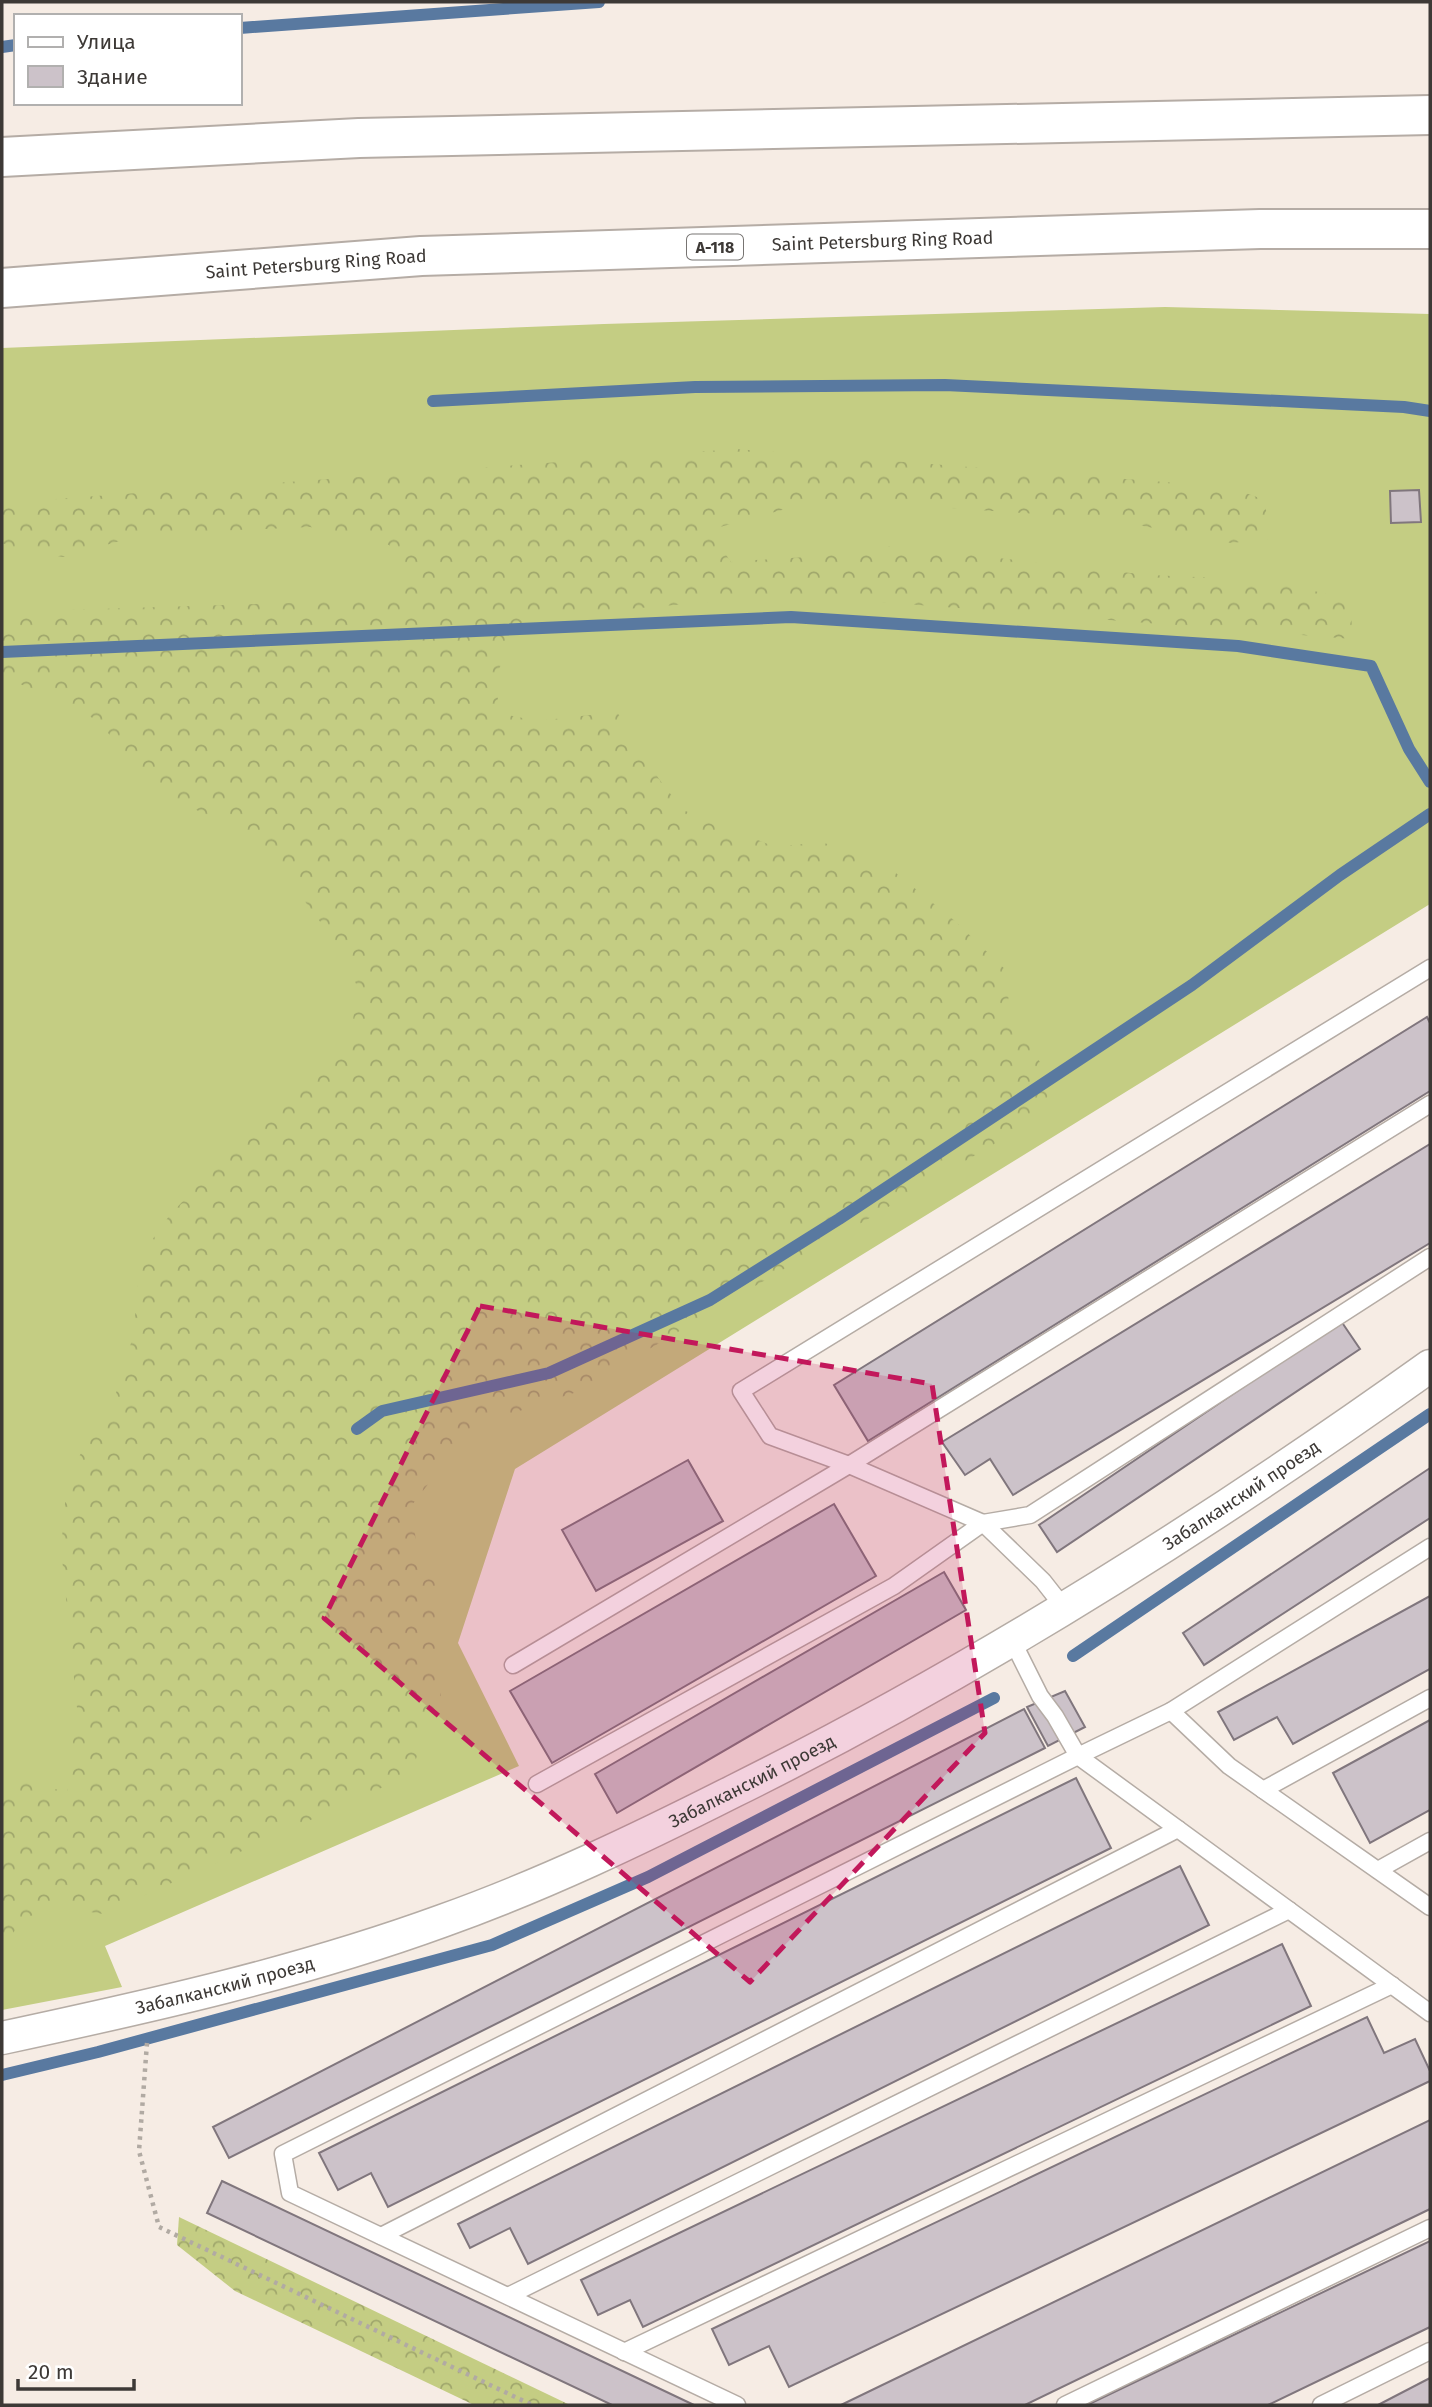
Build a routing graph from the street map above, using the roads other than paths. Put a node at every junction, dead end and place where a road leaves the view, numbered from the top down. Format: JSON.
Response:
{"nodes":[{"id":1,"x":1430,"y":115,"type":"edge"},
{"id":2,"x":2,"y":157,"type":"edge"},
{"id":3,"x":1430,"y":229,"type":"edge"},
{"id":4,"x":2,"y":288,"type":"edge"},
{"id":5,"x":1430,"y":968,"type":"edge"},
{"id":6,"x":1430,"y":1104,"type":"edge"},
{"id":7,"x":1430,"y":1256,"type":"edge"},
{"id":8,"x":1430,"y":1366,"type":"edge"},
{"id":9,"x":849,"y":1465,"type":"junction"},
{"id":10,"x":983,"y":1523,"type":"junction"},
{"id":11,"x":1430,"y":1547,"type":"edge"},
{"id":12,"x":1065,"y":1609,"type":"junction"},
{"id":13,"x":1012,"y":1640,"type":"junction"},
{"id":14,"x":513,"y":1665,"type":"dead end"},
{"id":15,"x":1430,"y":1698,"type":"edge"},
{"id":16,"x":1171,"y":1711,"type":"junction"},
{"id":17,"x":1078,"y":1756,"type":"junction"},
{"id":18,"x":537,"y":1784,"type":"dead end"},
{"id":19,"x":1263,"y":1790,"type":"junction"},
{"id":20,"x":1178,"y":1829,"type":"junction"},
{"id":21,"x":1430,"y":1841,"type":"edge"},
{"id":22,"x":1378,"y":1871,"type":"junction"},
{"id":23,"x":1430,"y":1907,"type":"edge"},
{"id":24,"x":1289,"y":1910,"type":"junction"},
{"id":25,"x":1392,"y":1985,"type":"junction"},
{"id":26,"x":1430,"y":2013,"type":"edge"},
{"id":27,"x":2,"y":2038,"type":"edge"},
{"id":28,"x":1430,"y":2228,"type":"edge"},
{"id":29,"x":381,"y":2236,"type":"junction"},
{"id":30,"x":508,"y":2296,"type":"junction"},
{"id":31,"x":1430,"y":2351,"type":"edge"},
{"id":32,"x":624,"y":2352,"type":"junction"},
{"id":33,"x":737,"y":2405,"type":"edge"},
{"id":34,"x":1065,"y":2405,"type":"edge"},
{"id":35,"x":1321,"y":2405,"type":"edge"}],
"edges":[{"from":1,"to":2,"type":"highway"},
{"from":3,"to":4,"type":"highway","name":"Saint Petersburg Ring Road","number":"А-118"},
{"from":5,"to":9,"type":"lane"},
{"from":6,"to":9,"type":"lane"},
{"from":7,"to":10,"type":"lane"},
{"from":8,"to":12,"type":"street","name":"Забалканский проезд"},
{"from":9,"to":10,"type":"lane"},
{"from":9,"to":14,"type":"lane"},
{"from":10,"to":12,"type":"lane"},
{"from":10,"to":18,"type":"lane"},
{"from":11,"to":16,"type":"lane"},
{"from":12,"to":13,"type":"street","name":"Забалканский проезд"},
{"from":13,"to":17,"type":"lane"},
{"from":13,"to":27,"type":"street","name":"Забалканский проезд"},
{"from":15,"to":19,"type":"lane"},
{"from":16,"to":17,"type":"lane"},
{"from":16,"to":19,"type":"lane"},
{"from":17,"to":20,"type":"lane"},
{"from":17,"to":29,"type":"lane"},
{"from":19,"to":22,"type":"lane"},
{"from":20,"to":24,"type":"lane"},
{"from":20,"to":29,"type":"lane"},
{"from":21,"to":22,"type":"lane"},
{"from":22,"to":23,"type":"lane"},
{"from":24,"to":25,"type":"lane"},
{"from":24,"to":30,"type":"lane"},
{"from":25,"to":26,"type":"lane"},
{"from":25,"to":32,"type":"lane"},
{"from":28,"to":34,"type":"lane"},
{"from":29,"to":30,"type":"lane"},
{"from":30,"to":32,"type":"lane"},
{"from":31,"to":35,"type":"lane"},
{"from":32,"to":33,"type":"lane"}]}
